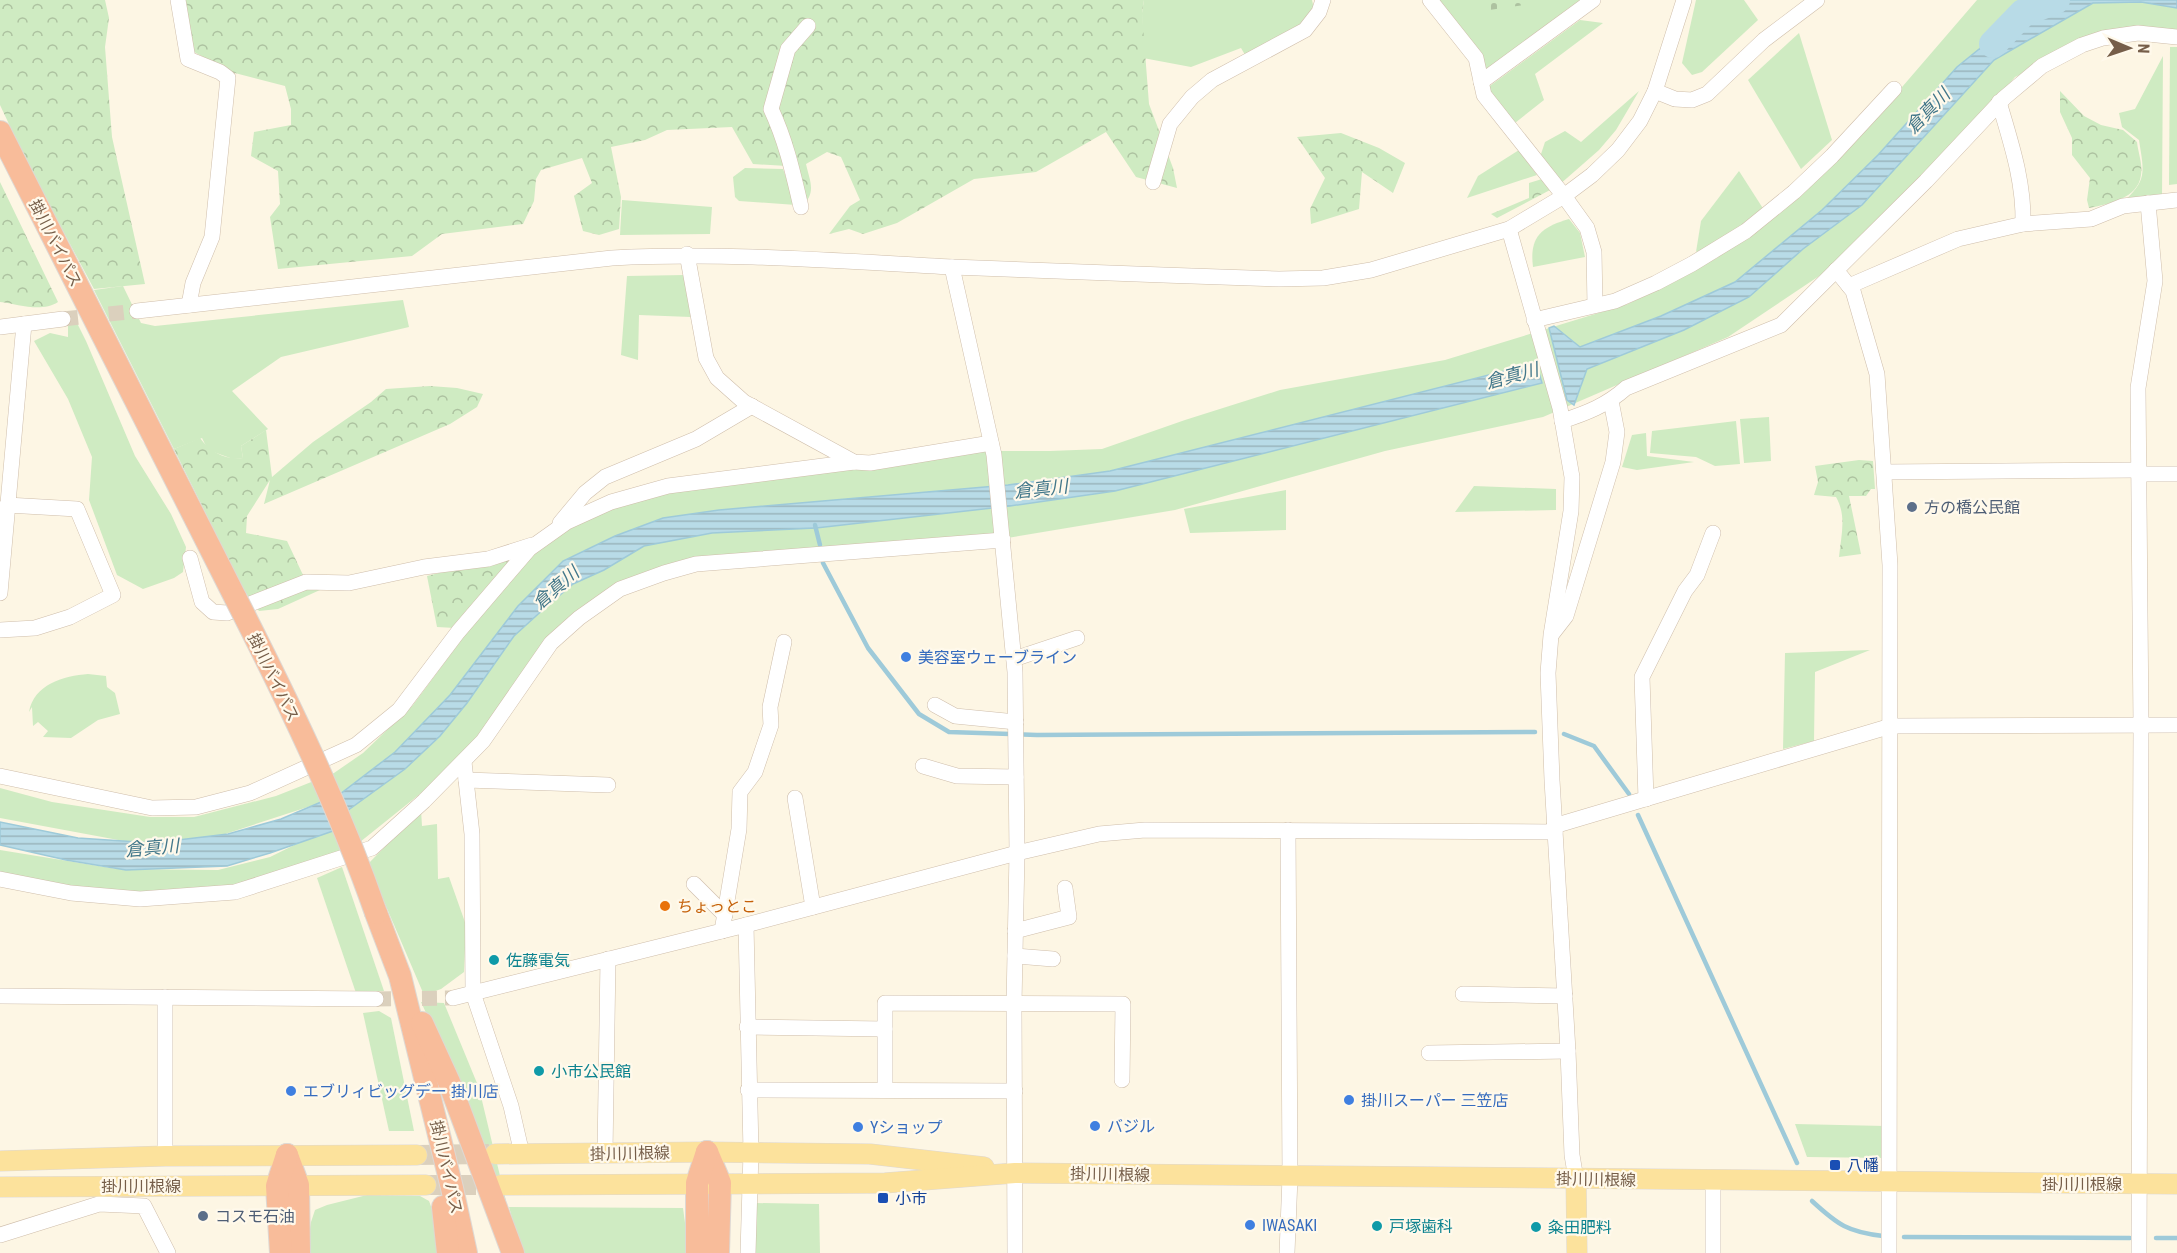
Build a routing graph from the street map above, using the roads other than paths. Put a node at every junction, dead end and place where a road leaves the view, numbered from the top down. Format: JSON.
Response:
{"nodes":[{"id":1,"x":178,"y":0,"type":"edge"},
{"id":2,"x":1323,"y":0,"type":"edge"},
{"id":3,"x":1430,"y":0,"type":"edge"},
{"id":4,"x":1593,"y":0,"type":"edge"},
{"id":5,"x":1684,"y":0,"type":"edge"},
{"id":6,"x":1817,"y":0,"type":"edge"},
{"id":7,"x":808,"y":26,"type":"dead end"},
{"id":8,"x":2177,"y":37,"type":"edge"},
{"id":9,"x":1481,"y":82,"type":"junction"},
{"id":10,"x":1894,"y":89,"type":"dead end"},
{"id":11,"x":1655,"y":91,"type":"junction"},
{"id":12,"x":1999,"y":102,"type":"junction"},
{"id":13,"x":0,"y":132,"type":"edge"},
{"id":14,"x":1153,"y":182,"type":"dead end"},
{"id":15,"x":1564,"y":196,"type":"junction"},
{"id":16,"x":2177,"y":200,"type":"edge"},
{"id":17,"x":2148,"y":203,"type":"junction"},
{"id":18,"x":801,"y":207,"type":"dead end"},
{"id":19,"x":2023,"y":224,"type":"junction"},
{"id":20,"x":1509,"y":229,"type":"junction"},
{"id":21,"x":687,"y":254,"type":"junction"},
{"id":22,"x":952,"y":267,"type":"junction"},
{"id":23,"x":1836,"y":270,"type":"junction"},
{"id":24,"x":1849,"y":286,"type":"junction"},
{"id":25,"x":189,"y":305,"type":"junction"},
{"id":26,"x":1595,"y":305,"type":"junction"},
{"id":27,"x":137,"y":310,"type":"tunnel mouth"},
{"id":28,"x":63,"y":320,"type":"tunnel mouth"},
{"id":29,"x":24,"y":324,"type":"junction"},
{"id":30,"x":1536,"y":326,"type":"junction"},
{"id":31,"x":0,"y":327,"type":"edge"},
{"id":32,"x":1611,"y":401,"type":"junction"},
{"id":33,"x":752,"y":406,"type":"junction"},
{"id":34,"x":1561,"y":414,"type":"junction"},
{"id":35,"x":7,"y":432,"type":"edge"},
{"id":36,"x":993,"y":449,"type":"junction"},
{"id":37,"x":854,"y":462,"type":"junction"},
{"id":38,"x":1884,"y":472,"type":"junction"},
{"id":39,"x":2139,"y":472,"type":"junction"},
{"id":40,"x":2177,"y":474,"type":"edge"},
{"id":41,"x":7,"y":505,"type":"junction"},
{"id":42,"x":1713,"y":533,"type":"dead end"},
{"id":43,"x":551,"y":534,"type":"junction"},
{"id":44,"x":1002,"y":537,"type":"junction"},
{"id":45,"x":538,"y":543,"type":"junction"},
{"id":46,"x":190,"y":558,"type":"dead end"},
{"id":47,"x":0,"y":592,"type":"edge"},
{"id":48,"x":0,"y":630,"type":"edge"},
{"id":49,"x":1551,"y":635,"type":"junction"},
{"id":50,"x":1077,"y":638,"type":"dead end"},
{"id":51,"x":784,"y":642,"type":"dead end"},
{"id":52,"x":1014,"y":659,"type":"junction"},
{"id":53,"x":934,"y":705,"type":"dead end"},
{"id":54,"x":1016,"y":722,"type":"junction"},
{"id":55,"x":2140,"y":725,"type":"junction"},
{"id":56,"x":2177,"y":725,"type":"edge"},
{"id":57,"x":1891,"y":726,"type":"junction"},
{"id":58,"x":464,"y":762,"type":"junction"},
{"id":59,"x":923,"y":766,"type":"dead end"},
{"id":60,"x":0,"y":776,"type":"edge"},
{"id":61,"x":1016,"y":777,"type":"junction"},
{"id":62,"x":466,"y":780,"type":"junction"},
{"id":63,"x":608,"y":785,"type":"dead end"},
{"id":64,"x":795,"y":798,"type":"dead end"},
{"id":65,"x":1646,"y":799,"type":"junction"},
{"id":66,"x":1555,"y":829,"type":"junction"},
{"id":67,"x":1288,"y":830,"type":"junction"},
{"id":68,"x":1017,"y":853,"type":"junction"},
{"id":69,"x":0,"y":879,"type":"edge"},
{"id":70,"x":694,"y":884,"type":"dead end"},
{"id":71,"x":1065,"y":888,"type":"dead end"},
{"id":72,"x":813,"y":907,"type":"junction"},
{"id":73,"x":725,"y":915,"type":"junction"},
{"id":74,"x":746,"y":925,"type":"junction"},
{"id":75,"x":722,"y":931,"type":"junction"},
{"id":76,"x":1015,"y":931,"type":"junction"},
{"id":77,"x":1015,"y":956,"type":"junction"},
{"id":78,"x":608,"y":959,"type":"junction"},
{"id":79,"x":1053,"y":959,"type":"dead end"},
{"id":80,"x":399,"y":976,"type":"junction"},
{"id":81,"x":473,"y":993,"type":"junction"},
{"id":82,"x":1463,"y":994,"type":"dead end"},
{"id":83,"x":0,"y":996,"type":"edge"},
{"id":84,"x":1565,"y":996,"type":"junction"},
{"id":85,"x":165,"y":997,"type":"junction"},
{"id":86,"x":453,"y":998,"type":"tunnel mouth"},
{"id":87,"x":376,"y":999,"type":"tunnel mouth"},
{"id":88,"x":1014,"y":1004,"type":"junction"},
{"id":89,"x":747,"y":1027,"type":"junction"},
{"id":90,"x":885,"y":1029,"type":"junction"},
{"id":91,"x":1568,"y":1051,"type":"junction"},
{"id":92,"x":1429,"y":1053,"type":"dead end"},
{"id":93,"x":1122,"y":1080,"type":"dead end"},
{"id":94,"x":748,"y":1089,"type":"junction"},
{"id":95,"x":885,"y":1090,"type":"junction"},
{"id":96,"x":1015,"y":1091,"type":"junction"},
{"id":97,"x":707,"y":1152,"type":"junction"},
{"id":98,"x":751,"y":1152,"type":"junction"},
{"id":99,"x":605,"y":1153,"type":"junction"},
{"id":100,"x":495,"y":1154,"type":"tunnel mouth"},
{"id":101,"x":522,"y":1154,"type":"junction"},
{"id":102,"x":287,"y":1155,"type":"junction"},
{"id":103,"x":417,"y":1155,"type":"tunnel mouth"},
{"id":104,"x":165,"y":1156,"type":"junction"},
{"id":105,"x":0,"y":1161,"type":"edge"},
{"id":106,"x":1015,"y":1173,"type":"junction"},
{"id":107,"x":1290,"y":1177,"type":"junction"},
{"id":108,"x":1576,"y":1179,"type":"junction"},
{"id":109,"x":1713,"y":1180,"type":"junction"},
{"id":110,"x":1889,"y":1182,"type":"junction"},
{"id":111,"x":697,"y":1183,"type":"junction"},
{"id":112,"x":720,"y":1183,"type":"junction"},
{"id":113,"x":749,"y":1184,"type":"junction"},
{"id":114,"x":2139,"y":1184,"type":"junction"},
{"id":115,"x":2177,"y":1184,"type":"edge"},
{"id":116,"x":288,"y":1185,"type":"junction"},
{"id":117,"x":426,"y":1185,"type":"tunnel mouth"},
{"id":118,"x":501,"y":1185,"type":"tunnel mouth"},
{"id":119,"x":0,"y":1187,"type":"edge"},
{"id":120,"x":0,"y":1235,"type":"edge"},
{"id":121,"x":168,"y":1253,"type":"edge"},
{"id":122,"x":281,"y":1253,"type":"edge"},
{"id":123,"x":299,"y":1253,"type":"edge"},
{"id":124,"x":448,"y":1253,"type":"edge"},
{"id":125,"x":466,"y":1253,"type":"edge"},
{"id":126,"x":513,"y":1253,"type":"edge"},
{"id":127,"x":697,"y":1253,"type":"edge"},
{"id":128,"x":717,"y":1253,"type":"edge"},
{"id":129,"x":748,"y":1253,"type":"edge"},
{"id":130,"x":1015,"y":1253,"type":"edge"},
{"id":131,"x":1287,"y":1253,"type":"edge"},
{"id":132,"x":1577,"y":1253,"type":"edge"},
{"id":133,"x":1713,"y":1253,"type":"edge"},
{"id":134,"x":1889,"y":1253,"type":"edge"},
{"id":135,"x":2139,"y":1253,"type":"edge"}],
"edges":[{"from":1,"to":25,"type":"street"},
{"from":2,"to":14,"type":"street"},
{"from":3,"to":9,"type":"street"},
{"from":4,"to":9,"type":"street"},
{"from":5,"to":11,"type":"street"},
{"from":6,"to":11,"type":"street"},
{"from":7,"to":18,"type":"street"},
{"from":8,"to":12,"type":"street"},
{"from":9,"to":15,"type":"street"},
{"from":10,"to":26,"type":"street"},
{"from":11,"to":15,"type":"street"},
{"from":12,"to":19,"type":"street"},
{"from":12,"to":23,"type":"street"},
{"from":13,"to":80,"type":"highway","name":"掛川バイパス","bridge":true},
{"from":15,"to":20,"type":"street"},
{"from":15,"to":26,"type":"street"},
{"from":16,"to":17,"type":"street"},
{"from":17,"to":19,"type":"street"},
{"from":17,"to":39,"type":"street"},
{"from":19,"to":24,"type":"street"},
{"from":20,"to":22,"type":"street"},
{"from":20,"to":30,"type":"street"},
{"from":21,"to":22,"type":"street"},
{"from":21,"to":25,"type":"street"},
{"from":21,"to":33,"type":"street"},
{"from":22,"to":36,"type":"street"},
{"from":23,"to":24,"type":"street"},
{"from":23,"to":32,"type":"street"},
{"from":24,"to":38,"type":"street"},
{"from":25,"to":27,"type":"street"},
{"from":26,"to":30,"type":"street"},
{"from":28,"to":29,"type":"street"},
{"from":29,"to":31,"type":"street"},
{"from":29,"to":35,"type":"street"},
{"from":30,"to":34,"type":"street"},
{"from":32,"to":34,"type":"street"},
{"from":32,"to":49,"type":"street"},
{"from":33,"to":37,"type":"street"},
{"from":33,"to":43,"type":"street"},
{"from":34,"to":49,"type":"street"},
{"from":35,"to":41,"type":"street"},
{"from":36,"to":37,"type":"street"},
{"from":36,"to":44,"type":"street"},
{"from":37,"to":43,"type":"street"},
{"from":38,"to":39,"type":"street"},
{"from":38,"to":57,"type":"street"},
{"from":39,"to":40,"type":"street"},
{"from":39,"to":55,"type":"street"},
{"from":41,"to":47,"type":"street"},
{"from":41,"to":48,"type":"street"},
{"from":42,"to":65,"type":"street"},
{"from":43,"to":45,"type":"street"},
{"from":44,"to":52,"type":"street"},
{"from":44,"to":58,"type":"street"},
{"from":45,"to":46,"type":"street"},
{"from":45,"to":60,"type":"street"},
{"from":49,"to":66,"type":"street"},
{"from":50,"to":52,"type":"street"},
{"from":51,"to":73,"type":"street"},
{"from":52,"to":54,"type":"street"},
{"from":53,"to":54,"type":"street"},
{"from":54,"to":61,"type":"street"},
{"from":55,"to":56,"type":"street"},
{"from":55,"to":57,"type":"street"},
{"from":55,"to":114,"type":"street"},
{"from":57,"to":65,"type":"street"},
{"from":57,"to":110,"type":"street"},
{"from":58,"to":62,"type":"street"},
{"from":58,"to":69,"type":"street"},
{"from":59,"to":61,"type":"street"},
{"from":61,"to":68,"type":"street"},
{"from":62,"to":63,"type":"street"},
{"from":62,"to":81,"type":"street"},
{"from":64,"to":72,"type":"street"},
{"from":65,"to":66,"type":"street"},
{"from":66,"to":67,"type":"street"},
{"from":66,"to":84,"type":"street"},
{"from":67,"to":68,"type":"street"},
{"from":67,"to":107,"type":"street"},
{"from":68,"to":72,"type":"street"},
{"from":68,"to":76,"type":"street"},
{"from":70,"to":73,"type":"street"},
{"from":71,"to":76,"type":"street"},
{"from":72,"to":74,"type":"street"},
{"from":73,"to":75,"type":"street"},
{"from":74,"to":75,"type":"street"},
{"from":74,"to":89,"type":"street"},
{"from":75,"to":78,"type":"street"},
{"from":76,"to":77,"type":"street"},
{"from":77,"to":79,"type":"street"},
{"from":77,"to":88,"type":"street"},
{"from":78,"to":81,"type":"street"},
{"from":78,"to":99,"type":"street"},
{"from":80,"to":124,"type":"highway"},
{"from":80,"to":125,"type":"highway","name":"掛川バイパス"},
{"from":80,"to":126,"type":"highway"},
{"from":81,"to":86,"type":"street"},
{"from":81,"to":101,"type":"street"},
{"from":82,"to":84,"type":"street"},
{"from":83,"to":85,"type":"street"},
{"from":84,"to":91,"type":"street"},
{"from":85,"to":87,"type":"street"},
{"from":85,"to":104,"type":"street"},
{"from":88,"to":90,"type":"street"},
{"from":88,"to":93,"type":"street"},
{"from":88,"to":96,"type":"street"},
{"from":89,"to":90,"type":"street"},
{"from":89,"to":94,"type":"street"},
{"from":90,"to":95,"type":"street"},
{"from":91,"to":92,"type":"street"},
{"from":91,"to":108,"type":"street"},
{"from":94,"to":95,"type":"street"},
{"from":94,"to":98,"type":"street"},
{"from":95,"to":96,"type":"street"},
{"from":96,"to":106,"type":"street"},
{"from":97,"to":98,"type":"main road","name":"掛川川根線"},
{"from":97,"to":99,"type":"main road","name":"掛川川根線"},
{"from":97,"to":111,"type":"highway"},
{"from":97,"to":112,"type":"highway"},
{"from":98,"to":106,"type":"main road","name":"掛川川根線"},
{"from":98,"to":113,"type":"street"},
{"from":99,"to":101,"type":"main road","name":"掛川川根線"},
{"from":100,"to":101,"type":"main road","name":"掛川川根線"},
{"from":102,"to":103,"type":"main road","name":"掛川川根線"},
{"from":102,"to":104,"type":"main road","name":"掛川川根線"},
{"from":102,"to":116,"type":"highway"},
{"from":104,"to":105,"type":"main road","name":"掛川川根線"},
{"from":106,"to":107,"type":"main road","name":"掛川川根線"},
{"from":106,"to":113,"type":"main road","name":"掛川川根線"},
{"from":106,"to":130,"type":"street"},
{"from":107,"to":108,"type":"main road","name":"掛川川根線"},
{"from":107,"to":131,"type":"street"},
{"from":108,"to":109,"type":"main road","name":"掛川川根線"},
{"from":108,"to":132,"type":"main road"},
{"from":109,"to":110,"type":"main road","name":"掛川川根線"},
{"from":109,"to":133,"type":"street"},
{"from":110,"to":114,"type":"main road","name":"掛川川根線"},
{"from":110,"to":134,"type":"street"},
{"from":111,"to":112,"type":"main road","name":"掛川川根線"},
{"from":111,"to":118,"type":"main road","name":"掛川川根線"},
{"from":111,"to":127,"type":"highway"},
{"from":112,"to":113,"type":"main road","name":"掛川川根線"},
{"from":112,"to":128,"type":"highway"},
{"from":113,"to":129,"type":"street"},
{"from":114,"to":115,"type":"main road","name":"掛川川根線"},
{"from":114,"to":135,"type":"street"},
{"from":116,"to":117,"type":"main road","name":"掛川川根線"},
{"from":116,"to":119,"type":"main road","name":"掛川川根線"},
{"from":116,"to":122,"type":"highway"},
{"from":116,"to":123,"type":"highway"},
{"from":120,"to":121,"type":"street"}]}
